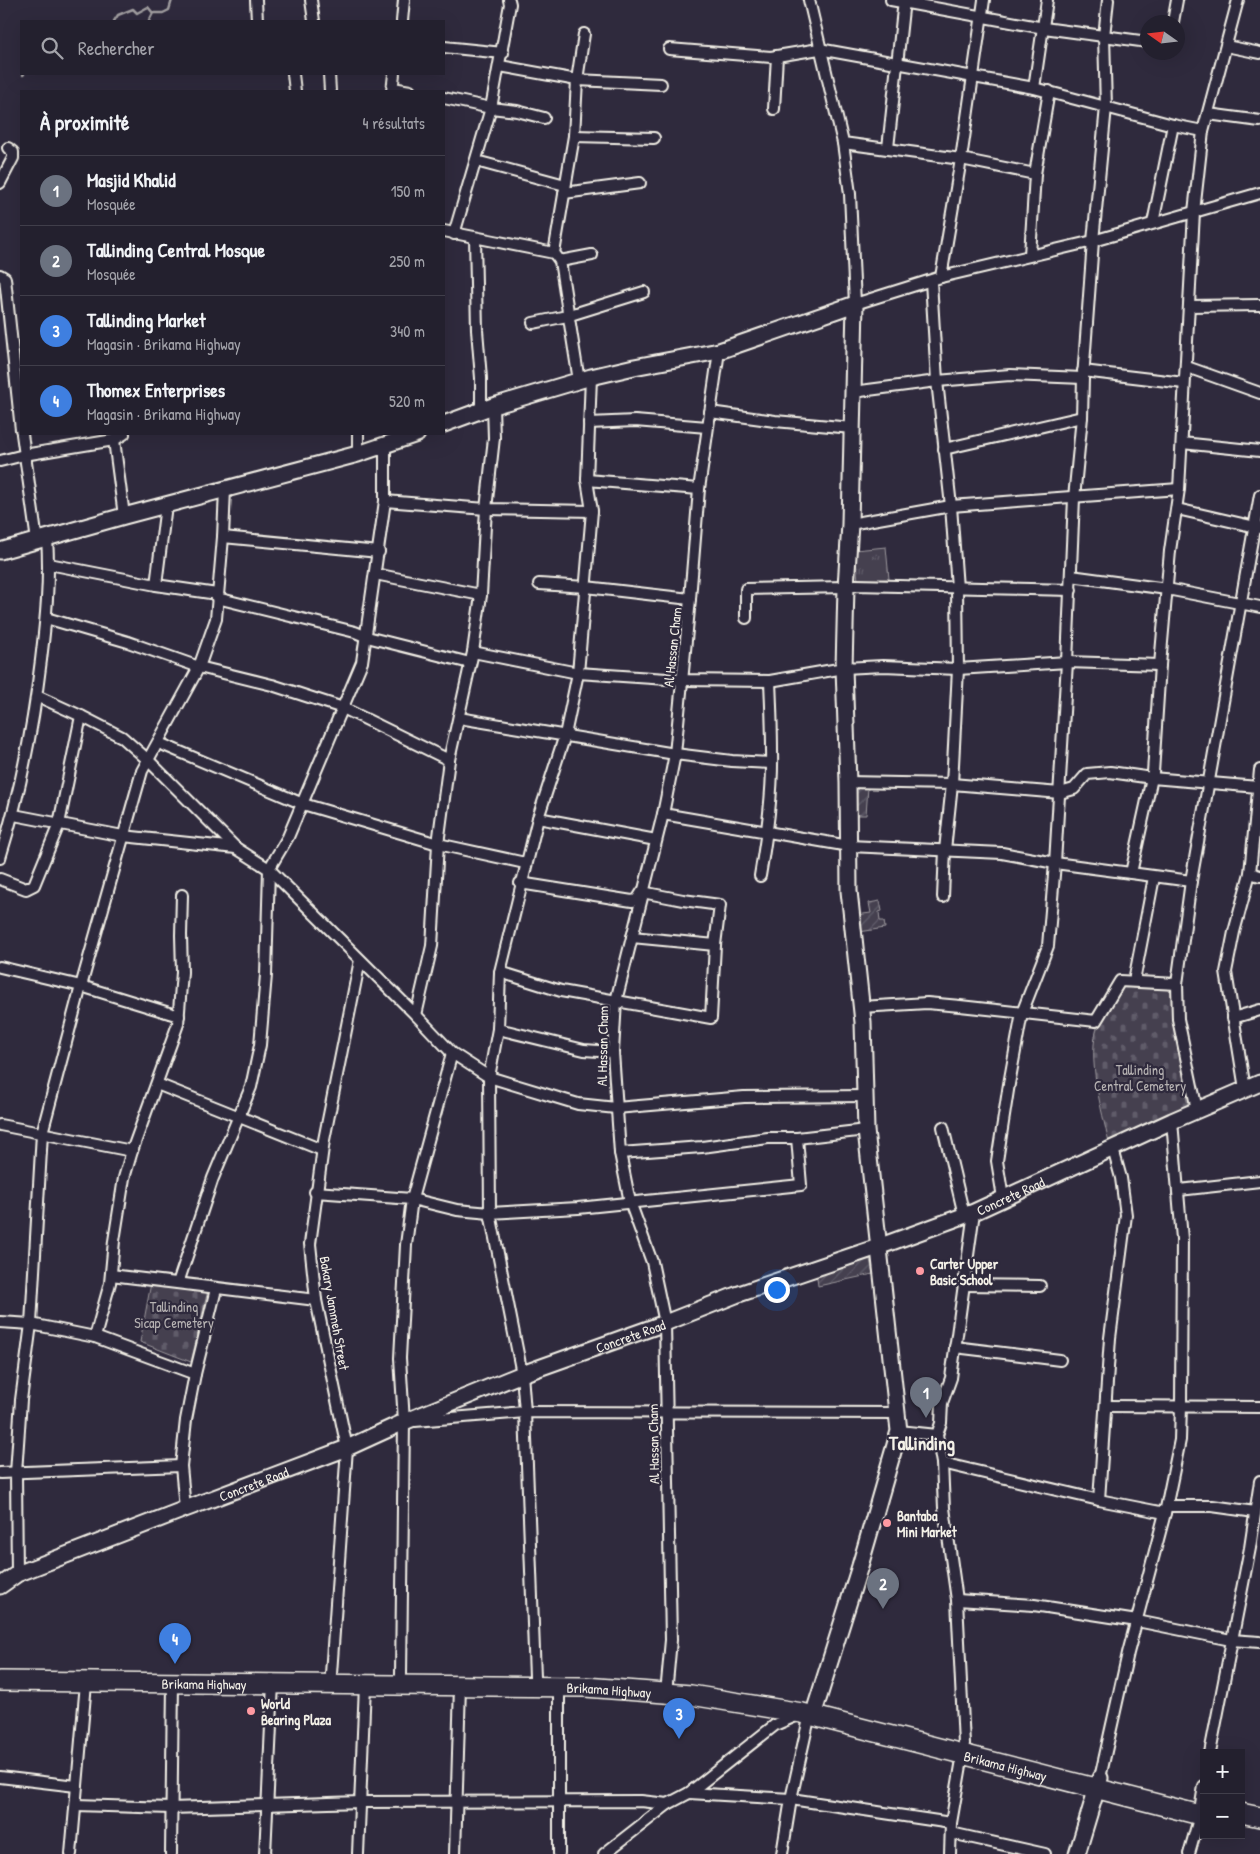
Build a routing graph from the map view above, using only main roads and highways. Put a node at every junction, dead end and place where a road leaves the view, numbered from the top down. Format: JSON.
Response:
{"nodes":[{"id":1,"x":0,"y":1671,"type":"edge"},
{"id":2,"x":0,"y":1680,"type":"edge"},
{"id":3,"x":810,"y":1712,"type":"junction"},
{"id":4,"x":1200,"y":1805,"type":"edge"},
{"id":5,"x":1245,"y":1813,"type":"edge"},
{"id":6,"x":1260,"y":1817,"type":"edge"},
{"id":7,"x":1245,"y":1825,"type":"edge"},
{"id":8,"x":1260,"y":1828,"type":"edge"}],
"edges":[{"from":1,"to":3,"type":"highway","name":"Brikama Highway"},
{"from":2,"to":3,"type":"highway","name":"Brikama Highway"},
{"from":3,"to":4,"type":"highway","name":"Brikama Highway"},
{"from":5,"to":6,"type":"highway"},
{"from":7,"to":8,"type":"highway"}]}
